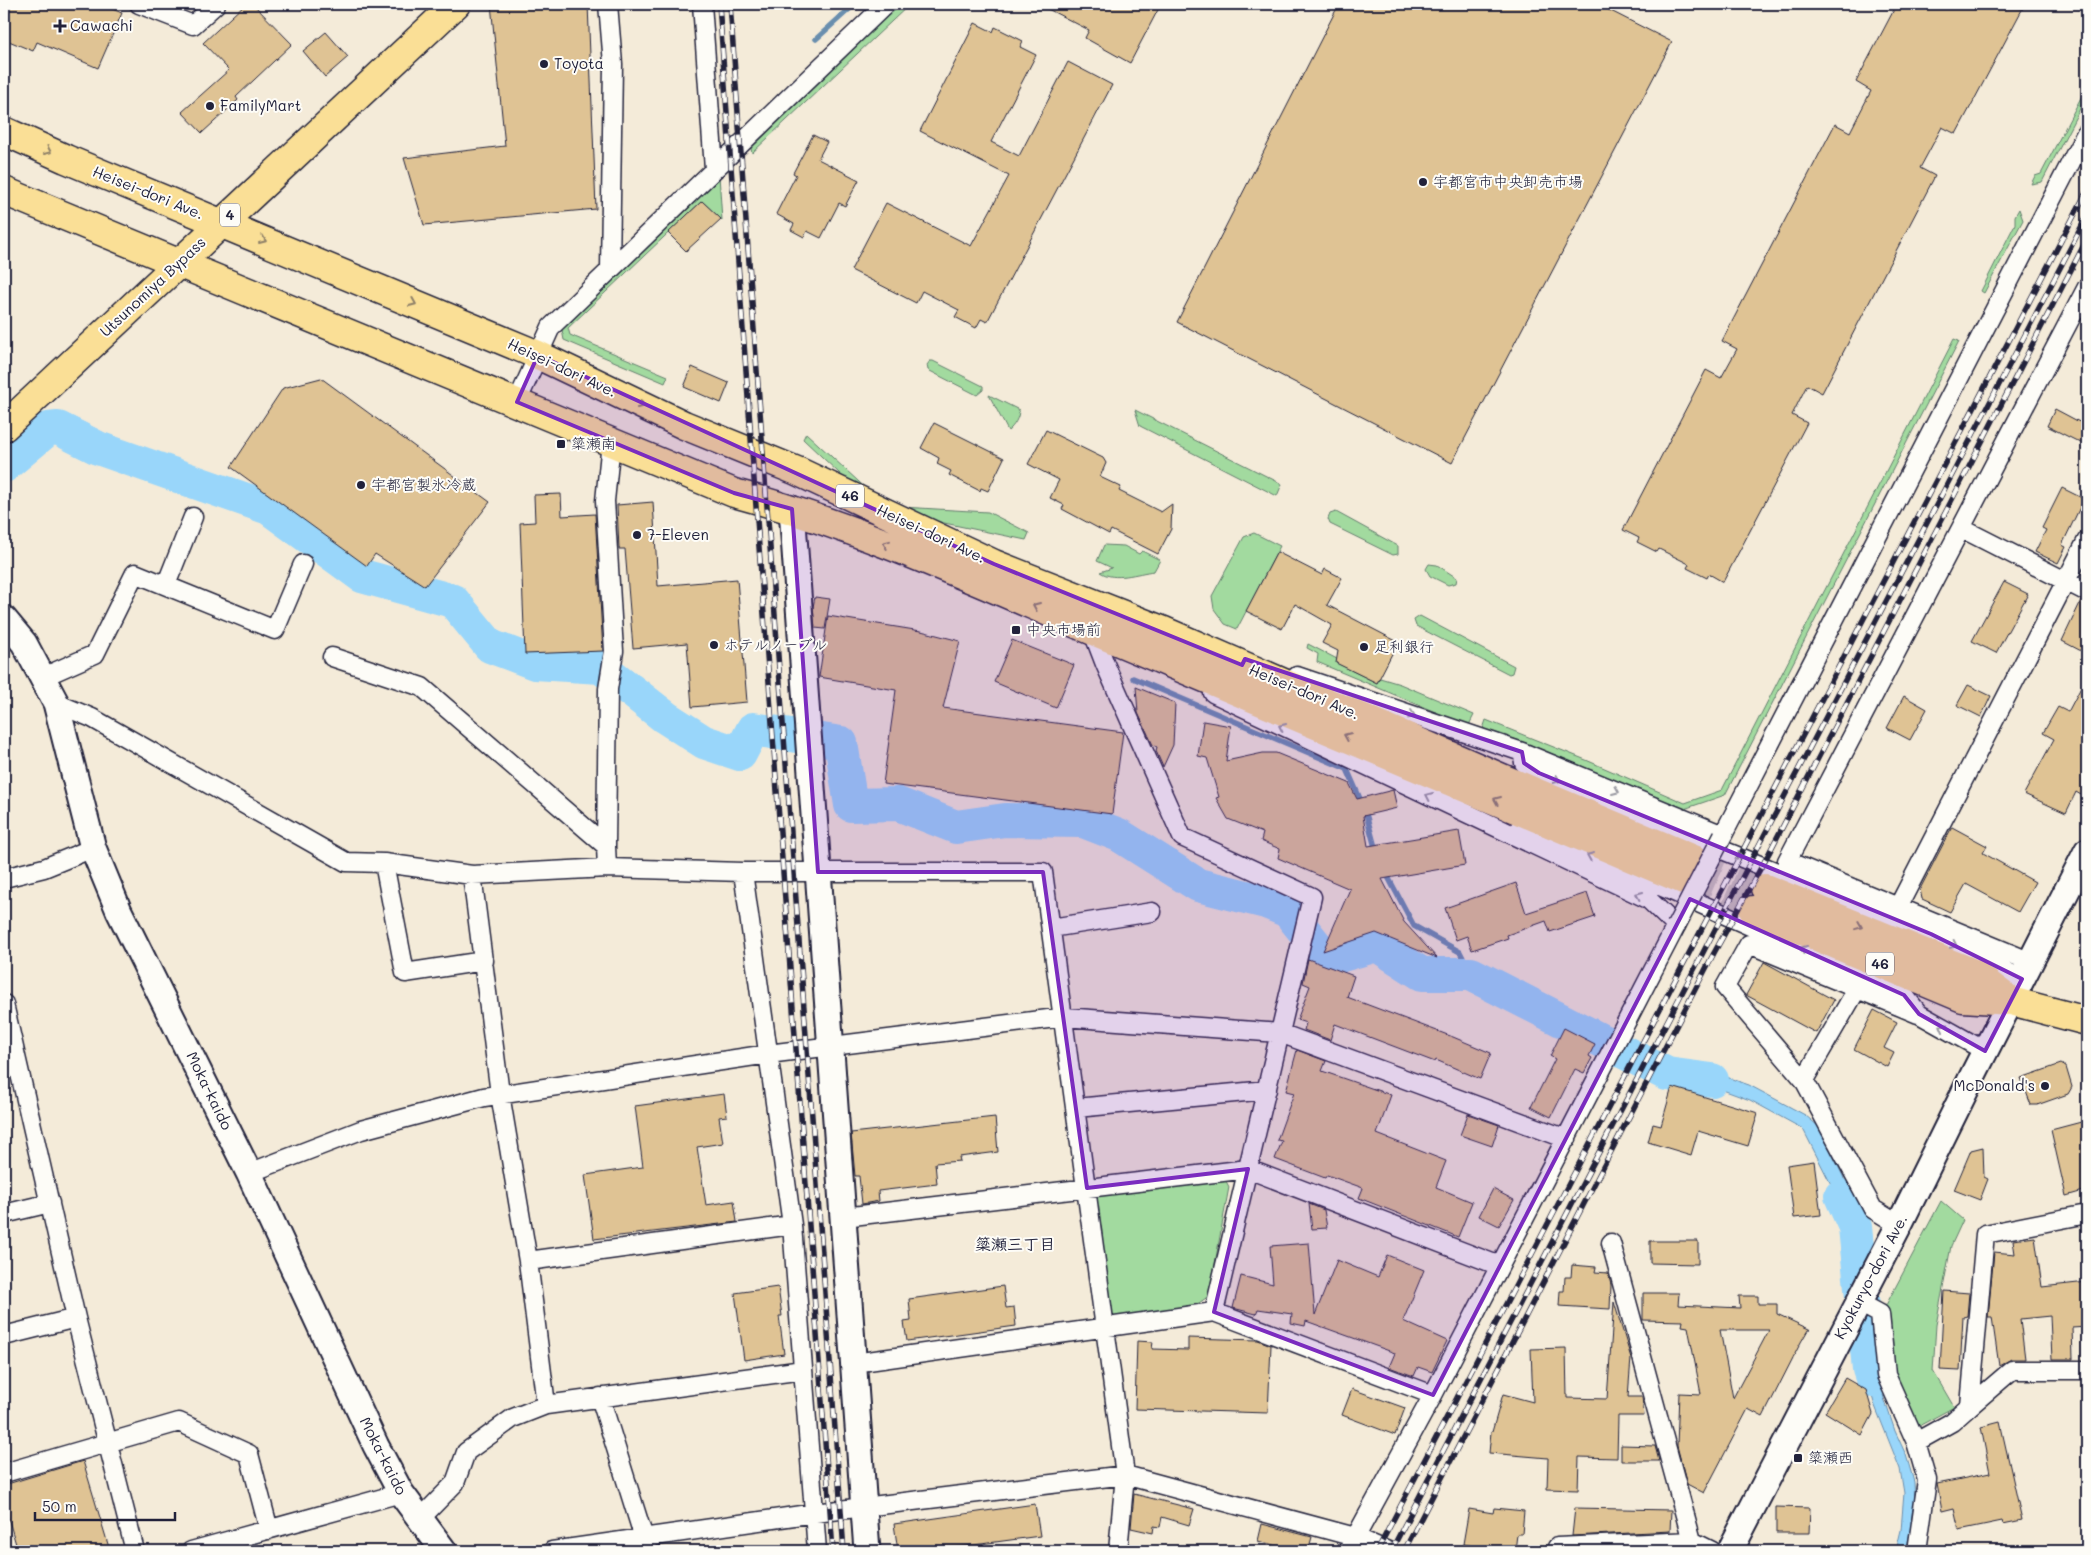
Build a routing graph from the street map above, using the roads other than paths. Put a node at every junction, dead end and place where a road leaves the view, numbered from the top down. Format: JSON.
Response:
{"nodes":[{"id":1,"x":139,"y":4,"type":"edge"},
{"id":2,"x":216,"y":4,"type":"edge"},
{"id":3,"x":456,"y":4,"type":"edge"},
{"id":4,"x":608,"y":4,"type":"edge"},
{"id":5,"x":702,"y":4,"type":"edge"},
{"id":6,"x":886,"y":4,"type":"edge"},
{"id":7,"x":4,"y":131,"type":"edge"},
{"id":8,"x":2087,"y":131,"type":"edge"},
{"id":9,"x":714,"y":169,"type":"junction"},
{"id":10,"x":4,"y":191,"type":"edge"},
{"id":11,"x":222,"y":223,"type":"junction"},
{"id":12,"x":178,"y":264,"type":"junction"},
{"id":13,"x":610,"y":270,"type":"junction"},
{"id":14,"x":2087,"y":286,"type":"edge"},
{"id":15,"x":538,"y":356,"type":"junction"},
{"id":16,"x":517,"y":402,"type":"junction"},
{"id":17,"x":4,"y":427,"type":"edge"},
{"id":18,"x":611,"y":442,"type":"junction"},
{"id":19,"x":792,"y":509,"type":"junction"},
{"id":20,"x":193,"y":517,"type":"dead end"},
{"id":21,"x":1961,"y":528,"type":"junction"},
{"id":22,"x":2087,"y":540,"type":"edge"},
{"id":23,"x":303,"y":564,"type":"dead end"},
{"id":24,"x":2066,"y":581,"type":"junction"},
{"id":25,"x":166,"y":585,"type":"junction"},
{"id":26,"x":2087,"y":592,"type":"edge"},
{"id":27,"x":4,"y":619,"type":"edge"},
{"id":28,"x":1092,"y":630,"type":"junction"},
{"id":29,"x":1154,"y":655,"type":"junction"},
{"id":30,"x":332,"y":657,"type":"dead end"},
{"id":31,"x":43,"y":677,"type":"junction"},
{"id":32,"x":56,"y":703,"type":"junction"},
{"id":33,"x":1522,"y":752,"type":"junction"},
{"id":34,"x":1502,"y":778,"type":"junction"},
{"id":35,"x":1486,"y":823,"type":"junction"},
{"id":36,"x":1723,"y":835,"type":"junction"},
{"id":37,"x":606,"y":846,"type":"junction"},
{"id":38,"x":93,"y":848,"type":"junction"},
{"id":39,"x":2087,"y":851,"type":"edge"},
{"id":40,"x":384,"y":863,"type":"junction"},
{"id":41,"x":607,"y":868,"type":"junction"},
{"id":42,"x":743,"y":872,"type":"junction"},
{"id":43,"x":818,"y":872,"type":"junction"},
{"id":44,"x":472,"y":874,"type":"junction"},
{"id":45,"x":4,"y":878,"type":"edge"},
{"id":46,"x":1759,"y":899,"type":"tunnel mouth"},
{"id":47,"x":1898,"y":907,"type":"junction"},
{"id":48,"x":1152,"y":912,"type":"dead end"},
{"id":49,"x":1676,"y":926,"type":"junction"},
{"id":50,"x":1051,"y":928,"type":"junction"},
{"id":51,"x":484,"y":961,"type":"junction"},
{"id":52,"x":2021,"y":981,"type":"junction"},
{"id":53,"x":1857,"y":989,"type":"junction"},
{"id":54,"x":4,"y":1004,"type":"edge"},
{"id":55,"x":1919,"y":1014,"type":"junction"},
{"id":56,"x":1064,"y":1017,"type":"junction"},
{"id":57,"x":2087,"y":1021,"type":"edge"},
{"id":58,"x":1280,"y":1033,"type":"junction"},
{"id":59,"x":831,"y":1046,"type":"junction"},
{"id":60,"x":1986,"y":1051,"type":"junction"},
{"id":61,"x":768,"y":1054,"type":"junction"},
{"id":62,"x":1804,"y":1080,"type":"junction"},
{"id":63,"x":1267,"y":1090,"type":"junction"},
{"id":64,"x":500,"y":1094,"type":"junction"},
{"id":65,"x":1076,"y":1108,"type":"junction"},
{"id":66,"x":1567,"y":1139,"type":"junction"},
{"id":67,"x":1248,"y":1169,"type":"junction"},
{"id":68,"x":249,"y":1174,"type":"junction"},
{"id":69,"x":1087,"y":1188,"type":"junction"},
{"id":70,"x":50,"y":1203,"type":"junction"},
{"id":71,"x":4,"y":1214,"type":"edge"},
{"id":72,"x":2087,"y":1214,"type":"edge"},
{"id":73,"x":844,"y":1217,"type":"junction"},
{"id":74,"x":792,"y":1225,"type":"junction"},
{"id":75,"x":1899,"y":1225,"type":"junction"},
{"id":76,"x":1611,"y":1243,"type":"dead end"},
{"id":77,"x":528,"y":1261,"type":"junction"},
{"id":78,"x":1500,"y":1266,"type":"junction"},
{"id":79,"x":1858,"y":1302,"type":"junction"},
{"id":80,"x":1214,"y":1312,"type":"junction"},
{"id":81,"x":76,"y":1318,"type":"junction"},
{"id":82,"x":1105,"y":1328,"type":"junction"},
{"id":83,"x":4,"y":1336,"type":"edge"},
{"id":84,"x":854,"y":1362,"type":"junction"},
{"id":85,"x":803,"y":1370,"type":"junction"},
{"id":86,"x":2087,"y":1370,"type":"edge"},
{"id":87,"x":1434,"y":1395,"type":"junction"},
{"id":88,"x":600,"y":1397,"type":"junction"},
{"id":89,"x":546,"y":1405,"type":"junction"},
{"id":90,"x":1970,"y":1406,"type":"junction"},
{"id":91,"x":1916,"y":1442,"type":"junction"},
{"id":92,"x":107,"y":1443,"type":"junction"},
{"id":93,"x":4,"y":1473,"type":"edge"},
{"id":94,"x":1125,"y":1475,"type":"junction"},
{"id":95,"x":401,"y":1493,"type":"junction"},
{"id":96,"x":864,"y":1506,"type":"junction"},
{"id":97,"x":815,"y":1513,"type":"junction"},
{"id":98,"x":420,"y":1520,"type":"junction"},
{"id":99,"x":269,"y":1530,"type":"junction"},
{"id":100,"x":1692,"y":1541,"type":"junction"},
{"id":101,"x":1351,"y":1544,"type":"edge"},
{"id":102,"x":646,"y":1545,"type":"edge"},
{"id":103,"x":1557,"y":1546,"type":"dead end"},
{"id":104,"x":135,"y":1551,"type":"edge"},
{"id":105,"x":191,"y":1551,"type":"edge"},
{"id":106,"x":444,"y":1551,"type":"edge"},
{"id":107,"x":552,"y":1551,"type":"edge"},
{"id":108,"x":818,"y":1551,"type":"edge"},
{"id":109,"x":867,"y":1551,"type":"edge"},
{"id":110,"x":1118,"y":1551,"type":"edge"},
{"id":111,"x":1388,"y":1551,"type":"edge"},
{"id":112,"x":1712,"y":1551,"type":"edge"},
{"id":113,"x":1730,"y":1551,"type":"edge"},
{"id":114,"x":1917,"y":1551,"type":"edge"}],
"edges":[{"from":1,"to":2,"type":"street"},
{"from":3,"to":11,"type":"main road","name":"Utsunomiya Bypass","number":"4"},
{"from":4,"to":13,"type":"street"},
{"from":5,"to":9,"type":"street"},
{"from":6,"to":9,"type":"street"},
{"from":7,"to":11,"type":"main road","name":"Heisei-dori Ave.","number":"46","one_way":true},
{"from":8,"to":36,"type":"street"},
{"from":9,"to":13,"type":"street"},
{"from":10,"to":12,"type":"main road","name":"Heisei-dori Ave.","number":"46"},
{"from":11,"to":12,"type":"main road","name":"Utsunomiya Bypass","number":"4"},
{"from":11,"to":15,"type":"main road","name":"Heisei-dori Ave.","number":"46","one_way":true},
{"from":12,"to":16,"type":"main road","name":"Heisei-dori Ave.","number":"46"},
{"from":12,"to":17,"type":"main road","name":"Utsunomiya Bypass","number":"4"},
{"from":13,"to":15,"type":"street"},
{"from":14,"to":21,"type":"street"},
{"from":15,"to":16,"type":"street"},
{"from":15,"to":34,"type":"main road","name":"Heisei-dori Ave.","number":"46","one_way":true},
{"from":16,"to":18,"type":"main road","name":"Heisei-dori Ave.","number":"46"},
{"from":18,"to":19,"type":"main road","name":"Heisei-dori Ave.","number":"46"},
{"from":18,"to":37,"type":"street"},
{"from":28,"to":19,"type":"main road","name":"Heisei-dori Ave.","number":"46","one_way":true},
{"from":19,"to":43,"type":"street"},
{"from":20,"to":25,"type":"street"},
{"from":21,"to":24,"type":"street"},
{"from":21,"to":47,"type":"street"},
{"from":22,"to":24,"type":"street"},
{"from":23,"to":25,"type":"street"},
{"from":24,"to":26,"type":"street"},
{"from":24,"to":47,"type":"street"},
{"from":25,"to":31,"type":"street"},
{"from":27,"to":31,"type":"street","name":"Moka-kaido"},
{"from":28,"to":29,"type":"main road","name":"Heisei-dori Ave.","number":"46"},
{"from":28,"to":58,"type":"street"},
{"from":34,"to":29,"type":"main road","name":"Heisei-dori Ave.","number":"46","one_way":true},
{"from":35,"to":29,"type":"street","one_way":true},
{"from":30,"to":37,"type":"street"},
{"from":31,"to":32,"type":"street","name":"Moka-kaido"},
{"from":32,"to":38,"type":"street","name":"Moka-kaido"},
{"from":32,"to":40,"type":"street"},
{"from":34,"to":33,"type":"street","one_way":true},
{"from":33,"to":36,"type":"street","one_way":true},
{"from":33,"to":52,"type":"street","one_way":true},
{"from":49,"to":35,"type":"street","one_way":true},
{"from":55,"to":35,"type":"street","one_way":true},
{"from":36,"to":49,"type":"street","bridge":true},
{"from":37,"to":41,"type":"street"},
{"from":38,"to":45,"type":"street"},
{"from":38,"to":68,"type":"street","name":"Moka-kaido"},
{"from":39,"to":52,"type":"street","name":"Kyokuryo-dori Ave."},
{"from":40,"to":44,"type":"street"},
{"from":40,"to":51,"type":"street"},
{"from":41,"to":42,"type":"street"},
{"from":41,"to":44,"type":"street"},
{"from":42,"to":43,"type":"street"},
{"from":42,"to":61,"type":"street"},
{"from":43,"to":50,"type":"street"},
{"from":43,"to":59,"type":"street"},
{"from":44,"to":51,"type":"street"},
{"from":46,"to":52,"type":"main road","number":"46"},
{"from":47,"to":52,"type":"street"},
{"from":48,"to":50,"type":"street"},
{"from":49,"to":66,"type":"street"},
{"from":50,"to":56,"type":"street"},
{"from":51,"to":64,"type":"street"},
{"from":52,"to":57,"type":"main road","number":"46"},
{"from":52,"to":60,"type":"street","name":"Kyokuryo-dori Ave."},
{"from":53,"to":55,"type":"street"},
{"from":53,"to":62,"type":"street"},
{"from":53,"to":62,"type":"street"},
{"from":54,"to":70,"type":"street"},
{"from":60,"to":55,"type":"street","one_way":true},
{"from":56,"to":58,"type":"street"},
{"from":56,"to":59,"type":"street"},
{"from":56,"to":65,"type":"street"},
{"from":58,"to":63,"type":"street"},
{"from":58,"to":66,"type":"street"},
{"from":59,"to":61,"type":"street"},
{"from":59,"to":73,"type":"street"},
{"from":60,"to":75,"type":"street","name":"Kyokuryo-dori Ave."},
{"from":61,"to":64,"type":"street"},
{"from":61,"to":74,"type":"street"},
{"from":62,"to":75,"type":"street"},
{"from":63,"to":65,"type":"street"},
{"from":63,"to":67,"type":"street"},
{"from":64,"to":68,"type":"street"},
{"from":64,"to":77,"type":"street"},
{"from":65,"to":69,"type":"street"},
{"from":66,"to":78,"type":"street"},
{"from":67,"to":69,"type":"street"},
{"from":67,"to":78,"type":"street"},
{"from":67,"to":80,"type":"street"},
{"from":68,"to":95,"type":"street","name":"Moka-kaido"},
{"from":69,"to":73,"type":"street"},
{"from":69,"to":82,"type":"street"},
{"from":70,"to":71,"type":"street"},
{"from":70,"to":81,"type":"street"},
{"from":72,"to":90,"type":"street"},
{"from":73,"to":84,"type":"street"},
{"from":74,"to":77,"type":"street"},
{"from":74,"to":85,"type":"street"},
{"from":75,"to":79,"type":"street","name":"Kyokuryo-dori Ave."},
{"from":76,"to":100,"type":"street"},
{"from":77,"to":89,"type":"street"},
{"from":78,"to":87,"type":"street"},
{"from":79,"to":91,"type":"street"},
{"from":79,"to":113,"type":"street","name":"Kyokuryo-dori Ave."},
{"from":80,"to":82,"type":"street"},
{"from":80,"to":87,"type":"street"},
{"from":81,"to":83,"type":"street"},
{"from":81,"to":92,"type":"street"},
{"from":82,"to":84,"type":"street"},
{"from":82,"to":94,"type":"street"},
{"from":84,"to":96,"type":"street"},
{"from":85,"to":88,"type":"street"},
{"from":85,"to":97,"type":"street"},
{"from":86,"to":90,"type":"street"},
{"from":87,"to":101,"type":"street"},
{"from":88,"to":89,"type":"street"},
{"from":88,"to":102,"type":"street"},
{"from":89,"to":98,"type":"street"},
{"from":90,"to":91,"type":"street"},
{"from":91,"to":114,"type":"street"},
{"from":92,"to":93,"type":"street"},
{"from":92,"to":99,"type":"street"},
{"from":92,"to":104,"type":"street"},
{"from":94,"to":96,"type":"street"},
{"from":94,"to":101,"type":"street"},
{"from":94,"to":110,"type":"street"},
{"from":95,"to":98,"type":"street","name":"Moka-kaido"},
{"from":95,"to":99,"type":"street"},
{"from":96,"to":97,"type":"street"},
{"from":96,"to":109,"type":"street"},
{"from":97,"to":102,"type":"street"},
{"from":97,"to":108,"type":"street"},
{"from":98,"to":106,"type":"street","name":"Moka-kaido"},
{"from":99,"to":105,"type":"street"},
{"from":100,"to":103,"type":"street"},
{"from":100,"to":112,"type":"street"},
{"from":101,"to":111,"type":"street"},
{"from":102,"to":107,"type":"street"}]}
